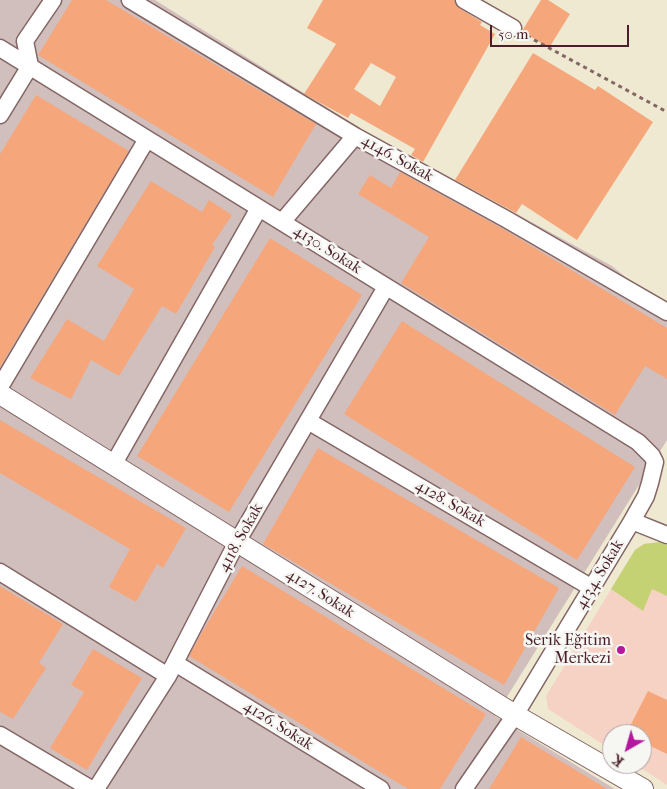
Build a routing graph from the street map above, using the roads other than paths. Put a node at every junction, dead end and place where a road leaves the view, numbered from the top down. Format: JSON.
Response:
{"nodes":[{"id":1,"x":53,"y":0,"type":"edge"},
{"id":2,"x":130,"y":0,"type":"edge"},
{"id":3,"x":464,"y":0,"type":"edge"},
{"id":4,"x":513,"y":28,"type":"road end"},
{"id":5,"x":0,"y":48,"type":"edge"},
{"id":6,"x":30,"y":66,"type":"junction"},
{"id":7,"x":0,"y":115,"type":"edge"},
{"id":8,"x":355,"y":136,"type":"junction"},
{"id":9,"x":147,"y":139,"type":"junction"},
{"id":10,"x":259,"y":208,"type":"junction"},
{"id":11,"x":282,"y":222,"type":"junction"},
{"id":12,"x":386,"y":287,"type":"junction"},
{"id":13,"x":667,"y":312,"type":"edge"},
{"id":14,"x":0,"y":387,"type":"edge"},
{"id":15,"x":0,"y":394,"type":"edge"},
{"id":16,"x":308,"y":421,"type":"junction"},
{"id":17,"x":658,"y":459,"type":"edge"},
{"id":18,"x":113,"y":465,"type":"junction"},
{"id":19,"x":632,"y":520,"type":"junction"},
{"id":20,"x":667,"y":535,"type":"edge"},
{"id":21,"x":237,"y":542,"type":"junction"},
{"id":22,"x":0,"y":572,"type":"edge"},
{"id":23,"x":592,"y":588,"type":"junction"},
{"id":24,"x":172,"y":669,"type":"junction"},
{"id":25,"x":515,"y":715,"type":"junction"},
{"id":26,"x":0,"y":735,"type":"edge"},
{"id":27,"x":91,"y":789,"type":"edge"},
{"id":28,"x":96,"y":789,"type":"edge"},
{"id":29,"x":380,"y":789,"type":"edge"},
{"id":30,"x":464,"y":789,"type":"edge"},
{"id":31,"x":643,"y":789,"type":"edge"}],
"edges":[{"from":1,"to":6,"type":"street"},
{"from":2,"to":8,"type":"street","name":"4146. Sokak"},
{"from":3,"to":4,"type":"street"},
{"from":5,"to":6,"type":"street","name":"4130. Sokak"},
{"from":6,"to":7,"type":"street"},
{"from":6,"to":9,"type":"street","name":"4130. Sokak"},
{"from":8,"to":11,"type":"street"},
{"from":8,"to":13,"type":"street","name":"4146. Sokak"},
{"from":9,"to":10,"type":"street","name":"4130. Sokak"},
{"from":9,"to":14,"type":"street"},
{"from":10,"to":11,"type":"street","name":"4130. Sokak"},
{"from":10,"to":18,"type":"street"},
{"from":11,"to":12,"type":"street","name":"4130. Sokak"},
{"from":12,"to":16,"type":"street","name":"4118. Sokak"},
{"from":12,"to":17,"type":"street","name":"4130. Sokak"},
{"from":15,"to":18,"type":"street","name":"4127. Sokak"},
{"from":16,"to":21,"type":"street","name":"4118. Sokak"},
{"from":16,"to":23,"type":"street","name":"4128. Sokak"},
{"from":17,"to":19,"type":"street","name":"4134. Sokak"},
{"from":18,"to":21,"type":"street","name":"4127. Sokak"},
{"from":19,"to":20,"type":"street"},
{"from":19,"to":23,"type":"street","name":"4134. Sokak"},
{"from":21,"to":24,"type":"street","name":"4118. Sokak"},
{"from":21,"to":25,"type":"street","name":"4127. Sokak"},
{"from":22,"to":24,"type":"street","name":"4126. Sokak"},
{"from":23,"to":25,"type":"street","name":"4134. Sokak"},
{"from":24,"to":28,"type":"street","name":"4118. Sokak"},
{"from":24,"to":29,"type":"street","name":"4126. Sokak"},
{"from":25,"to":30,"type":"street","name":"4134. Sokak"},
{"from":25,"to":31,"type":"street","name":"4127. Sokak"},
{"from":26,"to":27,"type":"street"}]}
